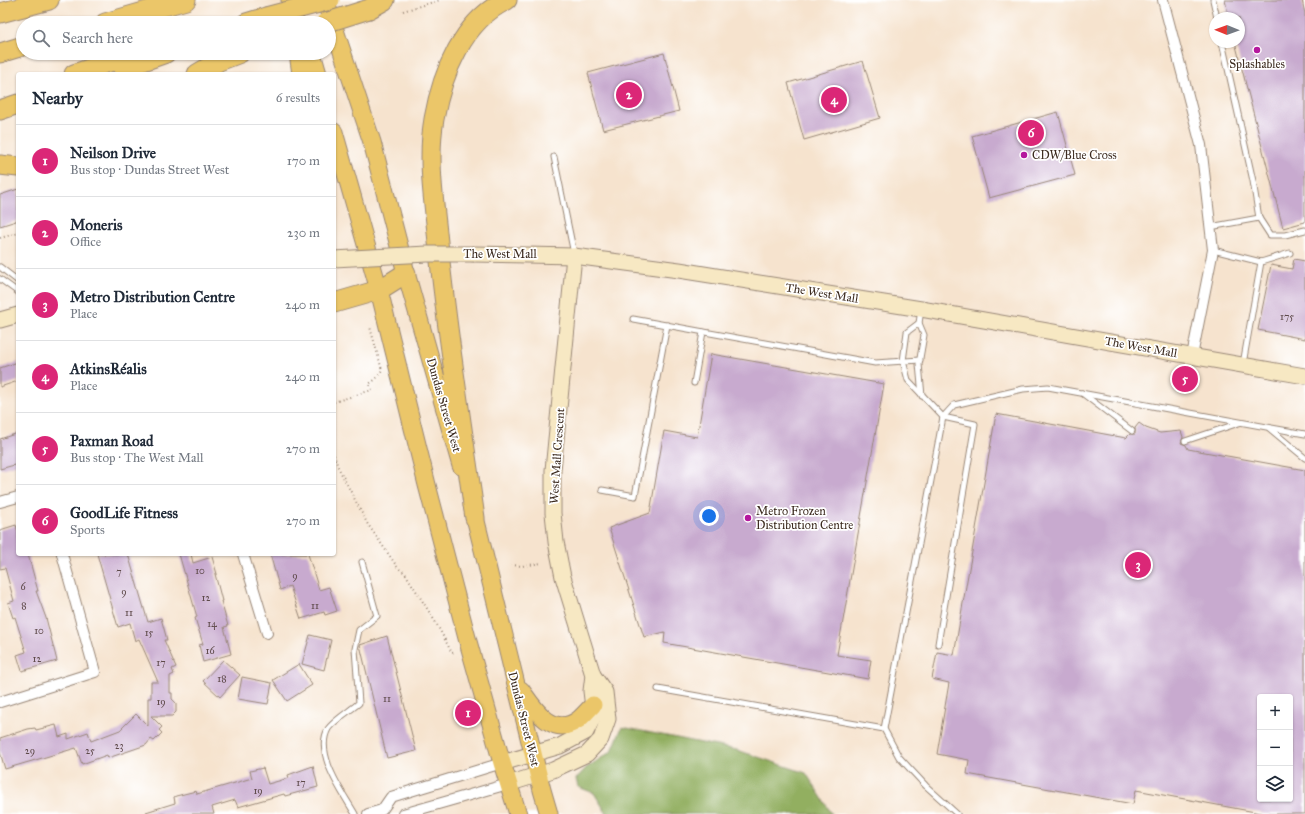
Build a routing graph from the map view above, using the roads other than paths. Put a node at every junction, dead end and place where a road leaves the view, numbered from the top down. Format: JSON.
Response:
{"nodes":[{"id":1,"x":49,"y":0,"type":"edge"},
{"id":2,"x":186,"y":0,"type":"edge"},
{"id":3,"x":291,"y":0,"type":"edge"},
{"id":4,"x":297,"y":0,"type":"edge"},
{"id":5,"x":325,"y":0,"type":"edge"},
{"id":6,"x":330,"y":0,"type":"edge"},
{"id":7,"x":507,"y":0,"type":"edge"},
{"id":8,"x":1213,"y":0,"type":"edge"},
{"id":9,"x":1166,"y":1,"type":"edge"},
{"id":10,"x":377,"y":4,"type":"edge"},
{"id":11,"x":1216,"y":12,"type":"edge"},
{"id":12,"x":0,"y":13,"type":"edge"},
{"id":13,"x":129,"y":16,"type":"edge"},
{"id":14,"x":270,"y":16,"type":"edge"},
{"id":15,"x":293,"y":16,"type":"edge"},
{"id":16,"x":301,"y":16,"type":"edge"},
{"id":17,"x":330,"y":16,"type":"edge"},
{"id":18,"x":336,"y":19,"type":"edge"},
{"id":19,"x":336,"y":33,"type":"edge"},
{"id":20,"x":16,"y":48,"type":"edge"},
{"id":21,"x":1223,"y":48,"type":"edge"},
{"id":22,"x":0,"y":53,"type":"edge"},
{"id":23,"x":115,"y":60,"type":"edge"},
{"id":24,"x":146,"y":60,"type":"edge"},
{"id":25,"x":222,"y":60,"type":"edge"},
{"id":26,"x":300,"y":60,"type":"edge"},
{"id":27,"x":314,"y":60,"type":"edge"},
{"id":28,"x":80,"y":72,"type":"edge"},
{"id":29,"x":111,"y":72,"type":"edge"},
{"id":30,"x":200,"y":72,"type":"edge"},
{"id":31,"x":302,"y":72,"type":"edge"},
{"id":32,"x":317,"y":72,"type":"edge"},
{"id":33,"x":16,"y":94,"type":"edge"},
{"id":34,"x":0,"y":99,"type":"edge"},
{"id":35,"x":16,"y":105,"type":"edge"},
{"id":36,"x":0,"y":110,"type":"edge"},
{"id":37,"x":336,"y":139,"type":"edge"},
{"id":38,"x":554,"y":157,"type":"dead end"},
{"id":39,"x":0,"y":164,"type":"edge"},
{"id":40,"x":16,"y":167,"type":"edge"},
{"id":41,"x":1259,"y":218,"type":"junction"},
{"id":42,"x":1210,"y":227,"type":"junction"},
{"id":43,"x":1305,"y":230,"type":"edge"},
{"id":44,"x":1213,"y":250,"type":"junction"},
{"id":45,"x":1290,"y":253,"type":"dead end"},
{"id":46,"x":574,"y":256,"type":"junction"},
{"id":47,"x":336,"y":259,"type":"edge"},
{"id":48,"x":1260,"y":262,"type":"junction"},
{"id":49,"x":0,"y":267,"type":"edge"},
{"id":50,"x":406,"y":273,"type":"junction"},
{"id":51,"x":0,"y":279,"type":"edge"},
{"id":52,"x":16,"y":279,"type":"edge"},
{"id":53,"x":379,"y":290,"type":"junction"},
{"id":54,"x":16,"y":291,"type":"edge"},
{"id":55,"x":336,"y":302,"type":"edge"},
{"id":56,"x":16,"y":316,"type":"edge"},
{"id":57,"x":920,"y":316,"type":"junction"},
{"id":58,"x":633,"y":319,"type":"dead end"},
{"id":59,"x":0,"y":320,"type":"edge"},
{"id":60,"x":667,"y":325,"type":"junction"},
{"id":61,"x":703,"y":332,"type":"junction"},
{"id":62,"x":1192,"y":356,"type":"junction"},
{"id":63,"x":920,"y":360,"type":"junction"},
{"id":64,"x":903,"y":361,"type":"junction"},
{"id":65,"x":1242,"y":365,"type":"junction"},
{"id":66,"x":1305,"y":376,"type":"edge"},
{"id":67,"x":694,"y":383,"type":"dead end"},
{"id":68,"x":1081,"y":392,"type":"junction"},
{"id":69,"x":922,"y":397,"type":"junction"},
{"id":70,"x":943,"y":417,"type":"junction"},
{"id":71,"x":1241,"y":422,"type":"junction"},
{"id":72,"x":1269,"y":428,"type":"junction"},
{"id":73,"x":1132,"y":431,"type":"dead end"},
{"id":74,"x":1305,"y":434,"type":"edge"},
{"id":75,"x":1185,"y":441,"type":"dead end"},
{"id":76,"x":1305,"y":458,"type":"edge"},
{"id":77,"x":602,"y":490,"type":"dead end"},
{"id":78,"x":16,"y":498,"type":"edge"},
{"id":79,"x":0,"y":502,"type":"edge"},
{"id":80,"x":476,"y":518,"type":"junction"},
{"id":81,"x":63,"y":556,"type":"edge"},
{"id":82,"x":244,"y":556,"type":"edge"},
{"id":83,"x":362,"y":562,"type":"dead end"},
{"id":84,"x":267,"y":633,"type":"dead end"},
{"id":85,"x":938,"y":644,"type":"dead end"},
{"id":86,"x":593,"y":675,"type":"junction"},
{"id":87,"x":516,"y":683,"type":"junction"},
{"id":88,"x":658,"y":689,"type":"dead end"},
{"id":89,"x":0,"y":702,"type":"edge"},
{"id":90,"x":593,"y":704,"type":"junction"},
{"id":91,"x":884,"y":729,"type":"junction"},
{"id":92,"x":533,"y":754,"type":"junction"},
{"id":93,"x":502,"y":763,"type":"junction"},
{"id":94,"x":538,"y":775,"type":"junction"},
{"id":95,"x":508,"y":784,"type":"junction"},
{"id":96,"x":387,"y":812,"type":"edge"},
{"id":97,"x":355,"y":814,"type":"edge"},
{"id":98,"x":368,"y":814,"type":"edge"},
{"id":99,"x":403,"y":814,"type":"edge"},
{"id":100,"x":518,"y":814,"type":"edge"},
{"id":101,"x":549,"y":814,"type":"edge"},
{"id":102,"x":957,"y":814,"type":"edge"}],
"edges":[{"from":1,"to":12,"type":"highway"},
{"from":2,"to":13,"type":"highway"},
{"from":3,"to":15,"type":"highway"},
{"from":4,"to":16,"type":"main road"},
{"from":5,"to":17,"type":"main road","name":"Dundas Street West"},
{"from":6,"to":14,"type":"highway","bridge":true},
{"from":7,"to":80,"type":"highway"},
{"from":8,"to":11,"type":"lane"},
{"from":9,"to":42,"type":"street"},
{"from":10,"to":18,"type":"highway","bridge":true},
{"from":19,"to":50,"type":"main road","name":"Dundas Street West"},
{"from":20,"to":22,"type":"highway"},
{"from":21,"to":41,"type":"lane"},
{"from":23,"to":28,"type":"highway"},
{"from":24,"to":29,"type":"highway"},
{"from":25,"to":30,"type":"highway"},
{"from":26,"to":31,"type":"highway"},
{"from":27,"to":32,"type":"main road"},
{"from":33,"to":34,"type":"highway"},
{"from":35,"to":36,"type":"highway"},
{"from":37,"to":53,"type":"main road"},
{"from":38,"to":46,"type":"lane"},
{"from":39,"to":40,"type":"highway"},
{"from":41,"to":42,"type":"lane"},
{"from":41,"to":43,"type":"lane"},
{"from":42,"to":44,"type":"street"},
{"from":44,"to":48,"type":"lane"},
{"from":44,"to":62,"type":"street"},
{"from":45,"to":48,"type":"lane"},
{"from":46,"to":47,"type":"main road","name":"The West Mall","bridge":true},
{"from":46,"to":57,"type":"main road","name":"The West Mall"},
{"from":46,"to":86,"type":"main road","name":"West Mall Crescent"},
{"from":48,"to":65,"type":"lane"},
{"from":49,"to":52,"type":"lane"},
{"from":50,"to":53,"type":"highway"},
{"from":50,"to":80,"type":"main road","name":"Dundas Street West"},
{"from":51,"to":54,"type":"lane"},
{"from":53,"to":55,"type":"highway"},
{"from":53,"to":93,"type":"main road"},
{"from":56,"to":59,"type":"main road"},
{"from":57,"to":62,"type":"main road","name":"The West Mall"},
{"from":57,"to":63,"type":"lane"},
{"from":57,"to":64,"type":"lane"},
{"from":58,"to":60,"type":"lane"},
{"from":60,"to":61,"type":"lane"},
{"from":60,"to":77,"type":"lane"},
{"from":61,"to":64,"type":"lane"},
{"from":61,"to":67,"type":"lane"},
{"from":62,"to":65,"type":"main road","name":"The West Mall"},
{"from":63,"to":64,"type":"lane"},
{"from":63,"to":69,"type":"lane"},
{"from":64,"to":69,"type":"lane"},
{"from":65,"to":66,"type":"main road","name":"The West Mall"},
{"from":68,"to":70,"type":"lane"},
{"from":68,"to":71,"type":"lane"},
{"from":68,"to":73,"type":"lane"},
{"from":69,"to":70,"type":"lane"},
{"from":70,"to":85,"type":"lane"},
{"from":70,"to":91,"type":"lane"},
{"from":71,"to":72,"type":"lane"},
{"from":71,"to":75,"type":"lane"},
{"from":72,"to":74,"type":"lane"},
{"from":72,"to":76,"type":"lane"},
{"from":78,"to":79,"type":"street"},
{"from":80,"to":87,"type":"main road","name":"Dundas Street West"},
{"from":81,"to":89,"type":"street"},
{"from":82,"to":84,"type":"street"},
{"from":83,"to":97,"type":"lane"},
{"from":86,"to":90,"type":"main road","name":"West Mall Crescent"},
{"from":86,"to":94,"type":"main road","name":"West Mall Crescent"},
{"from":87,"to":90,"type":"main road"},
{"from":87,"to":92,"type":"main road","name":"Dundas Street West"},
{"from":88,"to":91,"type":"lane"},
{"from":90,"to":92,"type":"main road","name":"West Mall Crescent"},
{"from":91,"to":102,"type":"lane"},
{"from":92,"to":93,"type":"main road","name":"West Mall Crescent"},
{"from":92,"to":94,"type":"main road","name":"Dundas Street West"},
{"from":93,"to":95,"type":"main road"},
{"from":93,"to":96,"type":"street"},
{"from":94,"to":95,"type":"main road","name":"West Mall Crescent"},
{"from":94,"to":101,"type":"main road","name":"Dundas Street West"},
{"from":95,"to":99,"type":"street"},
{"from":95,"to":100,"type":"main road"},
{"from":96,"to":98,"type":"street"}]}
